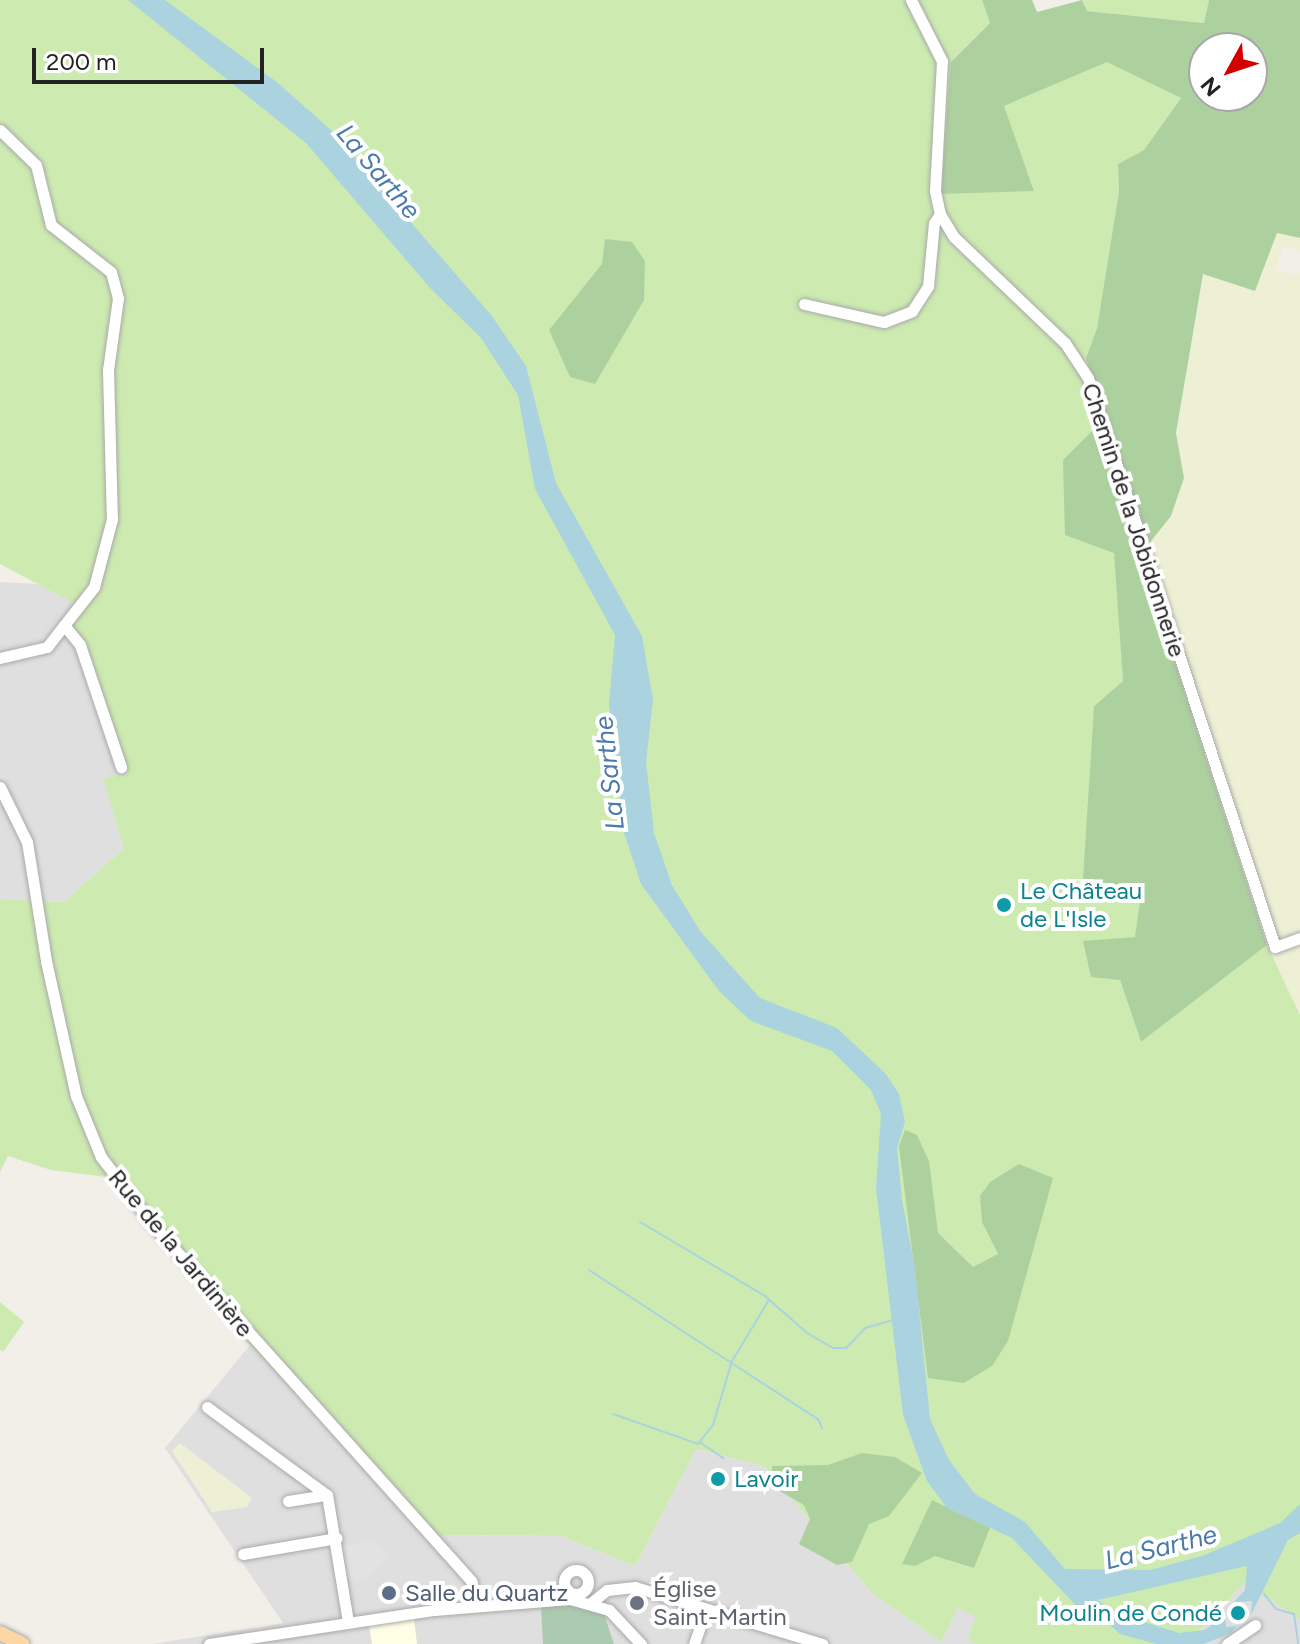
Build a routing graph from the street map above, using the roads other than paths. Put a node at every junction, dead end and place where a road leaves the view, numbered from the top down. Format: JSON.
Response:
{"nodes":[{"id":1,"x":911,"y":0,"type":"edge"},
{"id":2,"x":0,"y":130,"type":"edge"},
{"id":3,"x":940,"y":214,"type":"junction"},
{"id":4,"x":804,"y":304,"type":"dead end"},
{"id":5,"x":64,"y":625,"type":"junction"},
{"id":6,"x":0,"y":658,"type":"edge"},
{"id":7,"x":121,"y":767,"type":"dead end"},
{"id":8,"x":0,"y":787,"type":"edge"},
{"id":9,"x":1300,"y":938,"type":"edge"},
{"id":10,"x":207,"y":1407,"type":"dead end"},
{"id":11,"x":327,"y":1495,"type":"junction"},
{"id":12,"x":288,"y":1501,"type":"dead end"},
{"id":13,"x":337,"y":1538,"type":"junction"},
{"id":14,"x":243,"y":1554,"type":"dead end"},
{"id":15,"x":592,"y":1602,"type":"junction"},
{"id":16,"x":479,"y":1605,"type":"junction"},
{"id":17,"x":706,"y":1609,"type":"junction"},
{"id":18,"x":348,"y":1622,"type":"junction"},
{"id":19,"x":1255,"y":1625,"type":"dead end"},
{"id":20,"x":0,"y":1633,"type":"edge"},
{"id":21,"x":23,"y":1644,"type":"edge"},
{"id":22,"x":209,"y":1644,"type":"edge"},
{"id":23,"x":641,"y":1644,"type":"edge"},
{"id":24,"x":694,"y":1644,"type":"edge"},
{"id":25,"x":823,"y":1644,"type":"edge"},
{"id":26,"x":1227,"y":1644,"type":"edge"}],
"edges":[{"from":1,"to":3,"type":"street"},
{"from":2,"to":5,"type":"street"},
{"from":3,"to":4,"type":"street"},
{"from":3,"to":9,"type":"street","name":"Chemin de la Jobidonnerie"},
{"from":5,"to":6,"type":"street"},
{"from":5,"to":7,"type":"street"},
{"from":8,"to":16,"type":"street","name":"Rue de la Jardinière"},
{"from":10,"to":11,"type":"street"},
{"from":11,"to":12,"type":"street"},
{"from":11,"to":13,"type":"street"},
{"from":13,"to":14,"type":"street"},
{"from":13,"to":18,"type":"street"},
{"from":15,"to":16,"type":"street"},
{"from":15,"to":17,"type":"street"},
{"from":15,"to":23,"type":"street"},
{"from":16,"to":18,"type":"street"},
{"from":17,"to":24,"type":"street"},
{"from":17,"to":25,"type":"street"},
{"from":18,"to":22,"type":"street"},
{"from":19,"to":26,"type":"street"},
{"from":20,"to":21,"type":"main road"}]}
